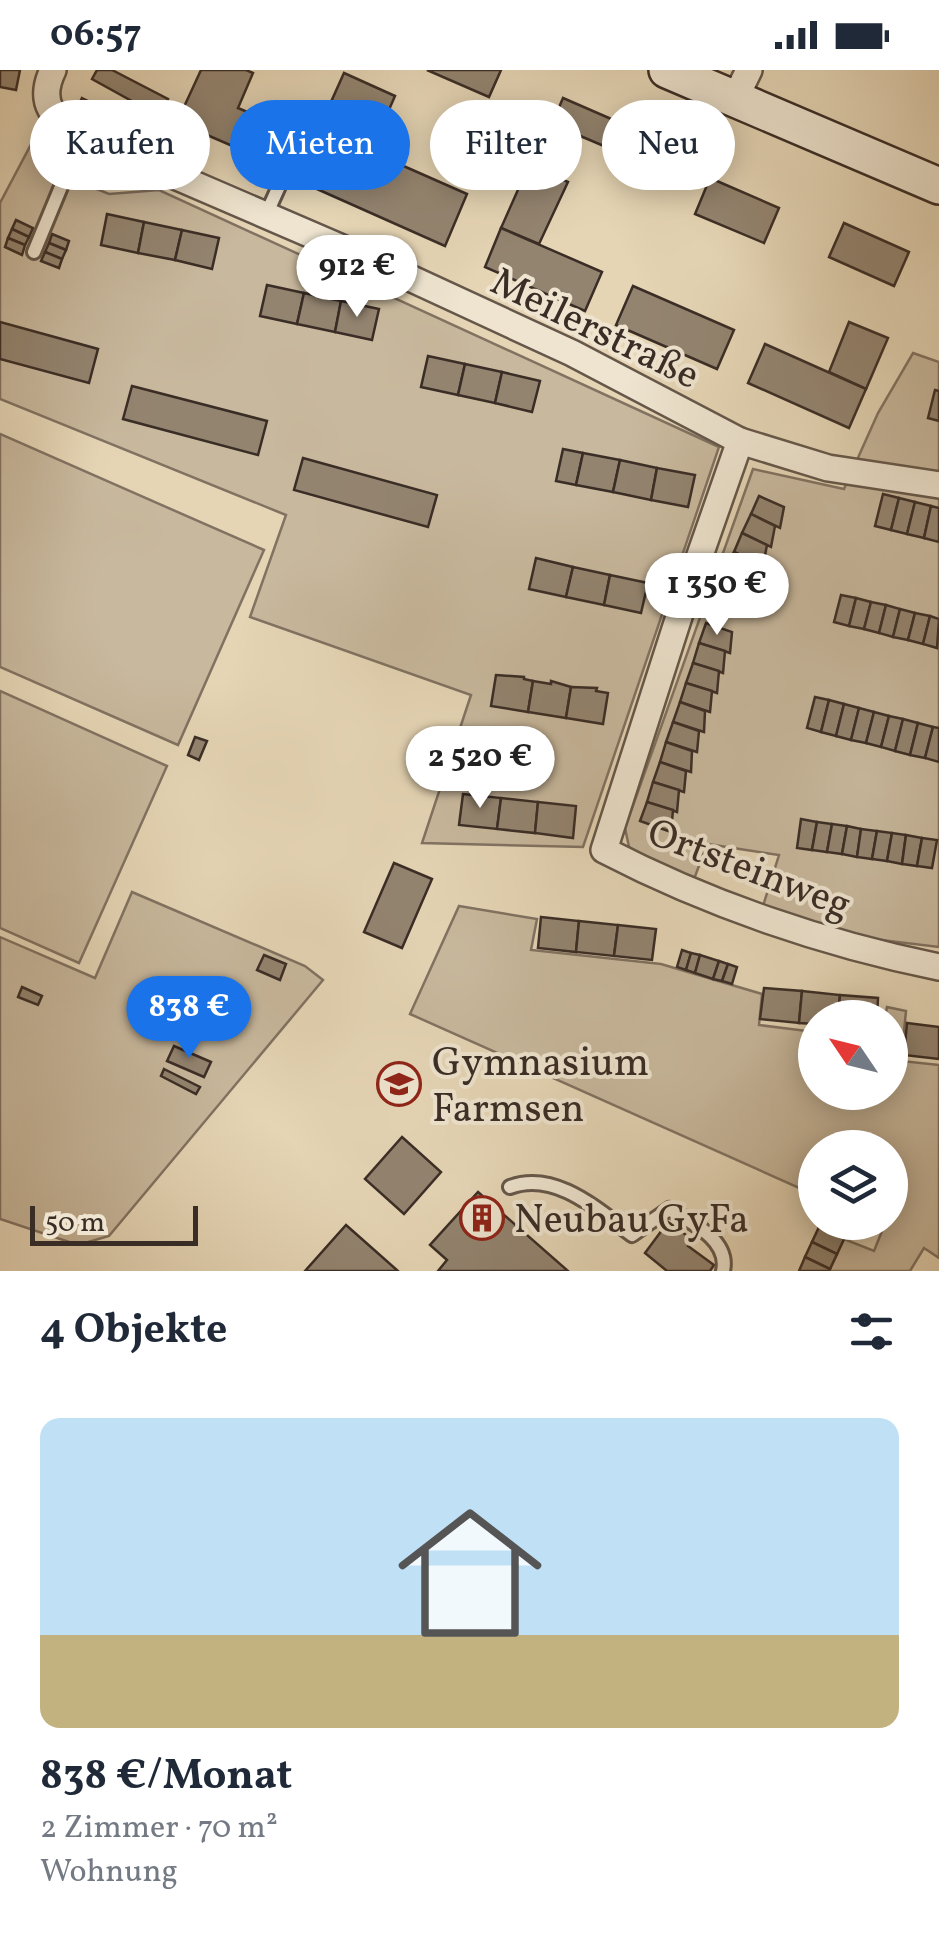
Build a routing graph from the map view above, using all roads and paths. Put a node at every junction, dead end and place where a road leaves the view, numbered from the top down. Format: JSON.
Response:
{"nodes":[{"id":1,"x":667,"y":70,"type":"edge"},
{"id":2,"x":51,"y":73,"type":"edge"},
{"id":3,"x":742,"y":84,"type":"edge"},
{"id":4,"x":46,"y":100,"type":"edge"},
{"id":5,"x":939,"y":186,"type":"edge"},
{"id":6,"x":60,"y":190,"type":"edge"},
{"id":7,"x":208,"y":190,"type":"edge"},
{"id":8,"x":277,"y":190,"type":"edge"},
{"id":9,"x":266,"y":215,"type":"junction"},
{"id":10,"x":34,"y":252,"type":"dead end"},
{"id":11,"x":740,"y":441,"type":"junction"},
{"id":12,"x":939,"y":484,"type":"edge"},
{"id":13,"x":939,"y":967,"type":"edge"},
{"id":14,"x":510,"y":1187,"type":"dead end"},
{"id":15,"x":723,"y":1271,"type":"edge"}],
"edges":[{"from":1,"to":3,"type":"main road"},
{"from":2,"to":4,"type":"street","name":"Meilerstraße"},
{"from":3,"to":5,"type":"main road"},
{"from":6,"to":10,"type":"lane"},
{"from":7,"to":9,"type":"street","name":"Meilerstraße"},
{"from":8,"to":9,"type":"lane"},
{"from":9,"to":11,"type":"street","name":"Meilerstraße"},
{"from":11,"to":12,"type":"street","name":"Meilerstraße"},
{"from":11,"to":13,"type":"street","name":"Ortsteinweg"},
{"from":14,"to":15,"type":"lane"}]}
